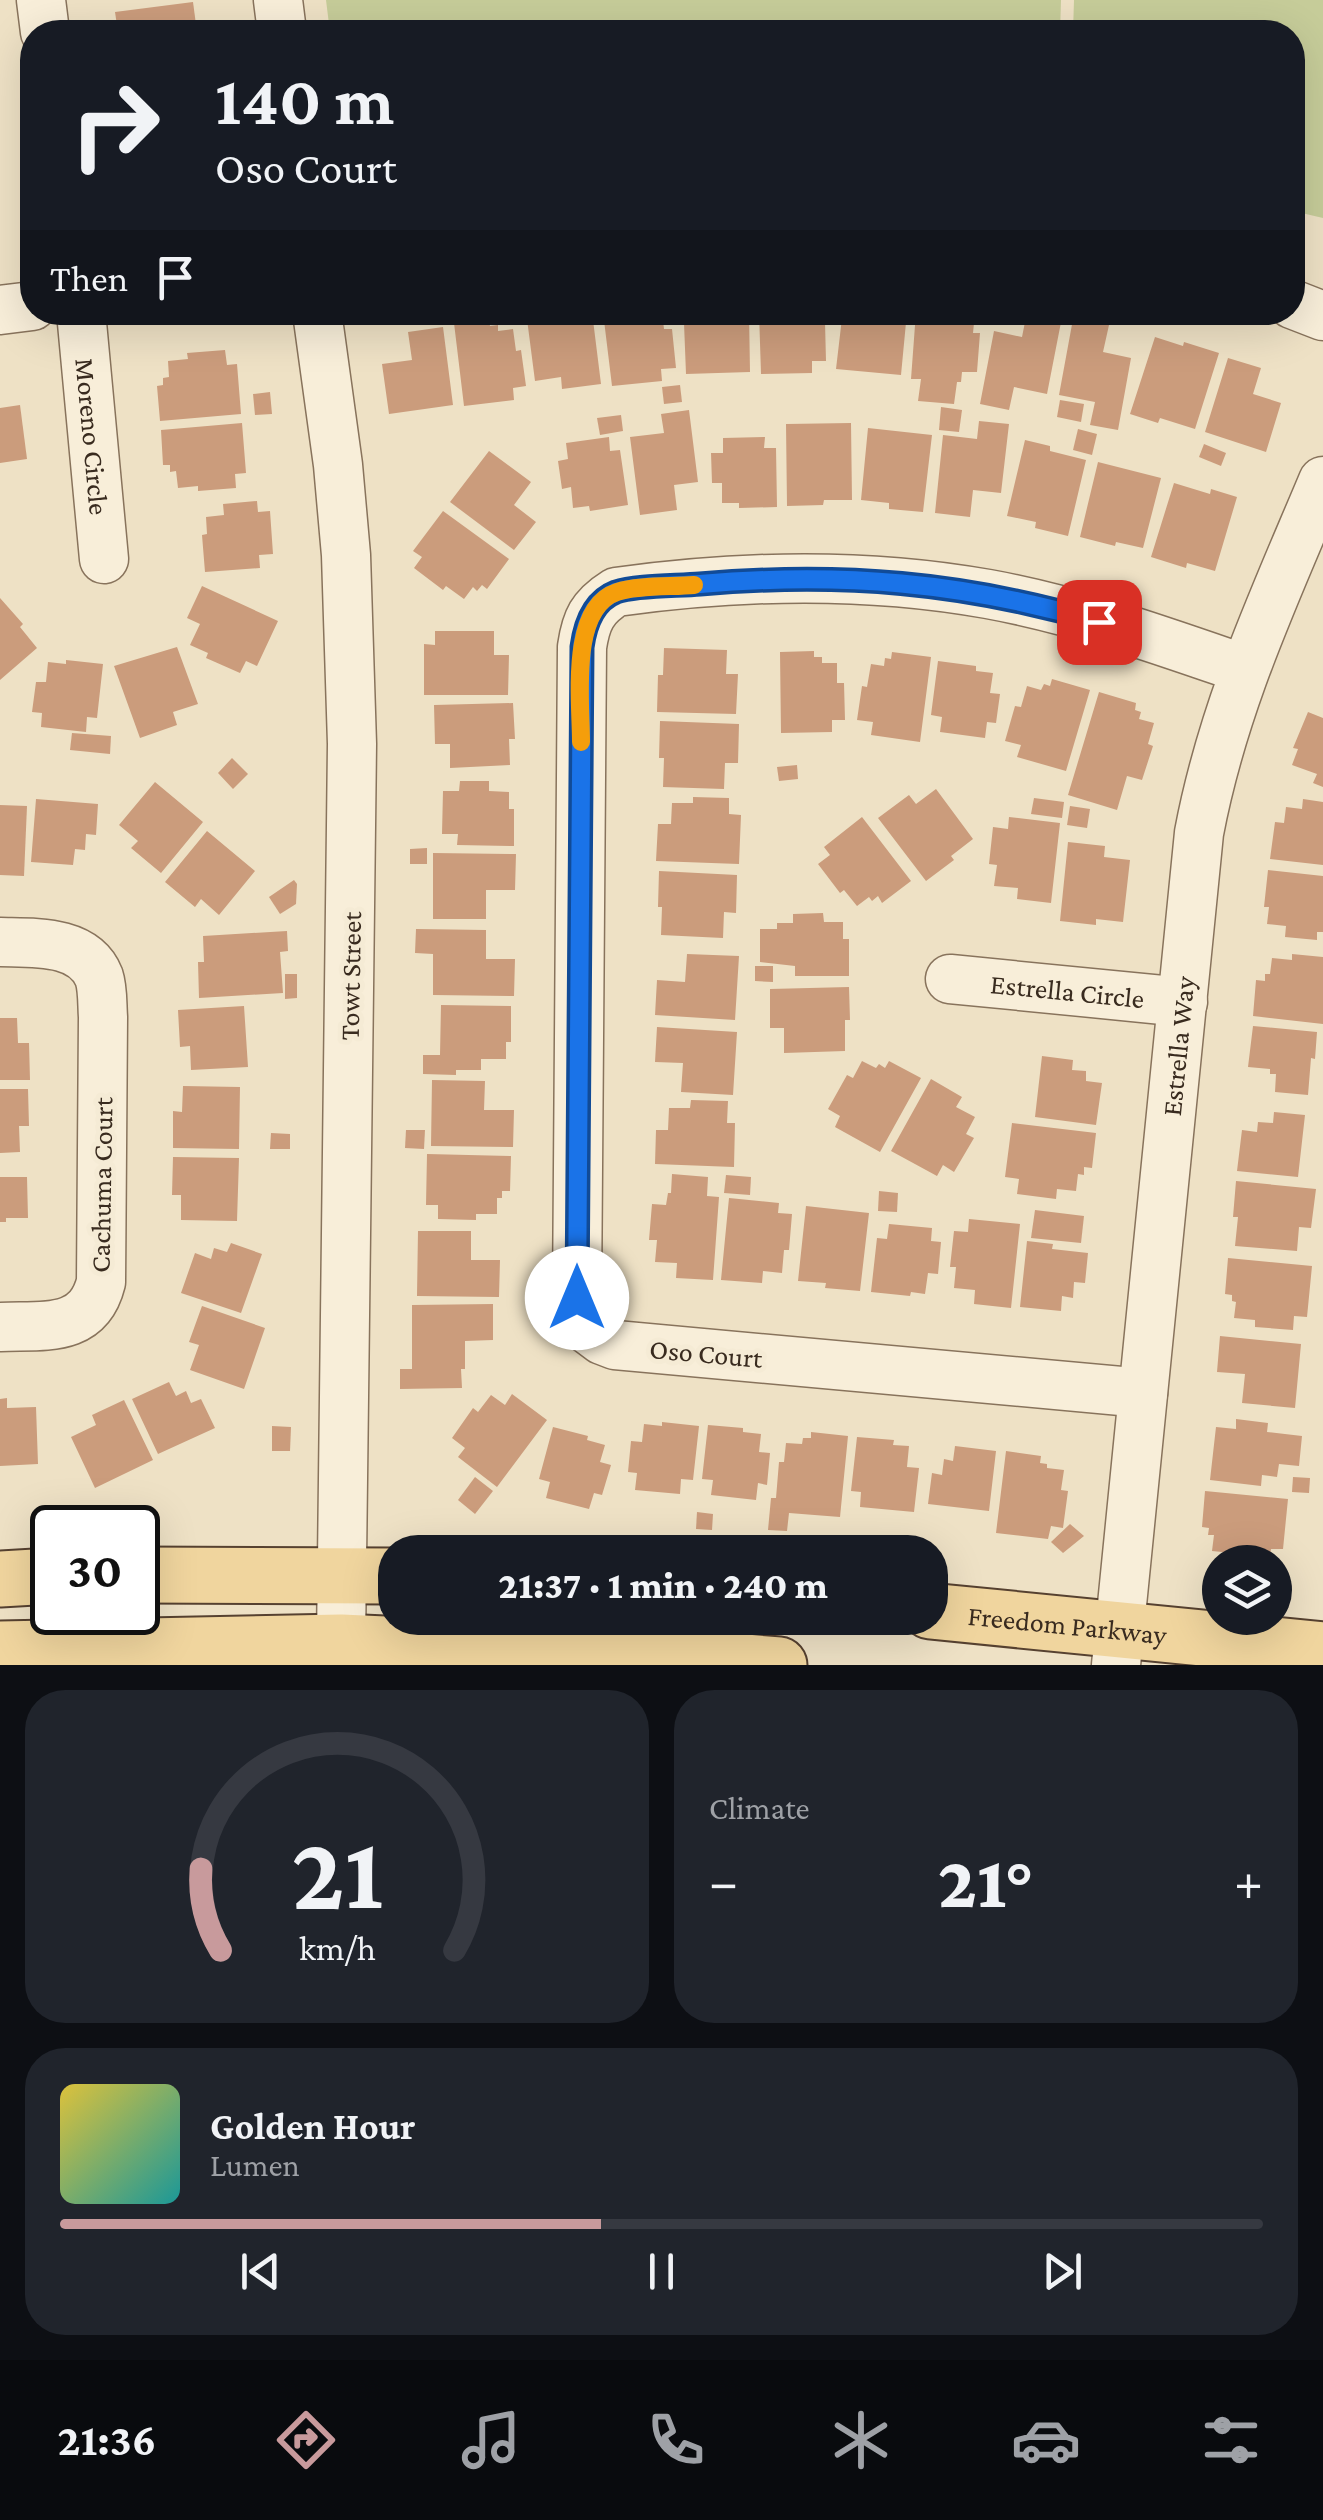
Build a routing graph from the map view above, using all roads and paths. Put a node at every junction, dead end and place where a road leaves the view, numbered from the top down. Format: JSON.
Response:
{"nodes":[{"id":1,"x":82,"y":325,"type":"edge"},
{"id":2,"x":319,"y":325,"type":"edge"},
{"id":3,"x":1323,"y":480,"type":"edge"},
{"id":4,"x":104,"y":559,"type":"dead end"},
{"id":5,"x":1244,"y":669,"type":"junction"},
{"id":6,"x":0,"y":942,"type":"edge"},
{"id":7,"x":950,"y":979,"type":"dead end"},
{"id":8,"x":1184,"y":1002,"type":"junction"},
{"id":9,"x":0,"y":1327,"type":"edge"},
{"id":10,"x":1143,"y":1393,"type":"junction"},
{"id":11,"x":160,"y":1575,"type":"edge"},
{"id":12,"x":369,"y":1575,"type":"edge"},
{"id":13,"x":30,"y":1577,"type":"edge"},
{"id":14,"x":0,"y":1579,"type":"edge"},
{"id":15,"x":948,"y":1614,"type":"edge"},
{"id":16,"x":341,"y":1642,"type":"junction"},
{"id":17,"x":1118,"y":1647,"type":"edge"},
{"id":18,"x":0,"y":1648,"type":"edge"},
{"id":19,"x":1323,"y":1650,"type":"edge"},
{"id":20,"x":778,"y":1665,"type":"edge"}],
"edges":[{"from":1,"to":4,"type":"street","name":"Moreno Circle"},
{"from":2,"to":12,"type":"street","name":"Towt Street"},
{"from":3,"to":5,"type":"street","name":"Estrella Way"},
{"from":5,"to":8,"type":"street","name":"Estrella Way"},
{"from":5,"to":10,"type":"street","name":"Oso Court"},
{"from":6,"to":9,"type":"street","name":"Cachuma Court"},
{"from":7,"to":8,"type":"street","name":"Estrella Circle"},
{"from":8,"to":10,"type":"street","name":"Estrella Way"},
{"from":10,"to":17,"type":"street","name":"Estrella Way"},
{"from":11,"to":12,"type":"main road"},
{"from":12,"to":16,"type":"street","name":"Towt Street"},
{"from":13,"to":14,"type":"main road"},
{"from":15,"to":17,"type":"main road","name":"Freedom Parkway"},
{"from":16,"to":18,"type":"main road"},
{"from":16,"to":20,"type":"main road"},
{"from":17,"to":19,"type":"main road","name":"Freedom Parkway"}]}
